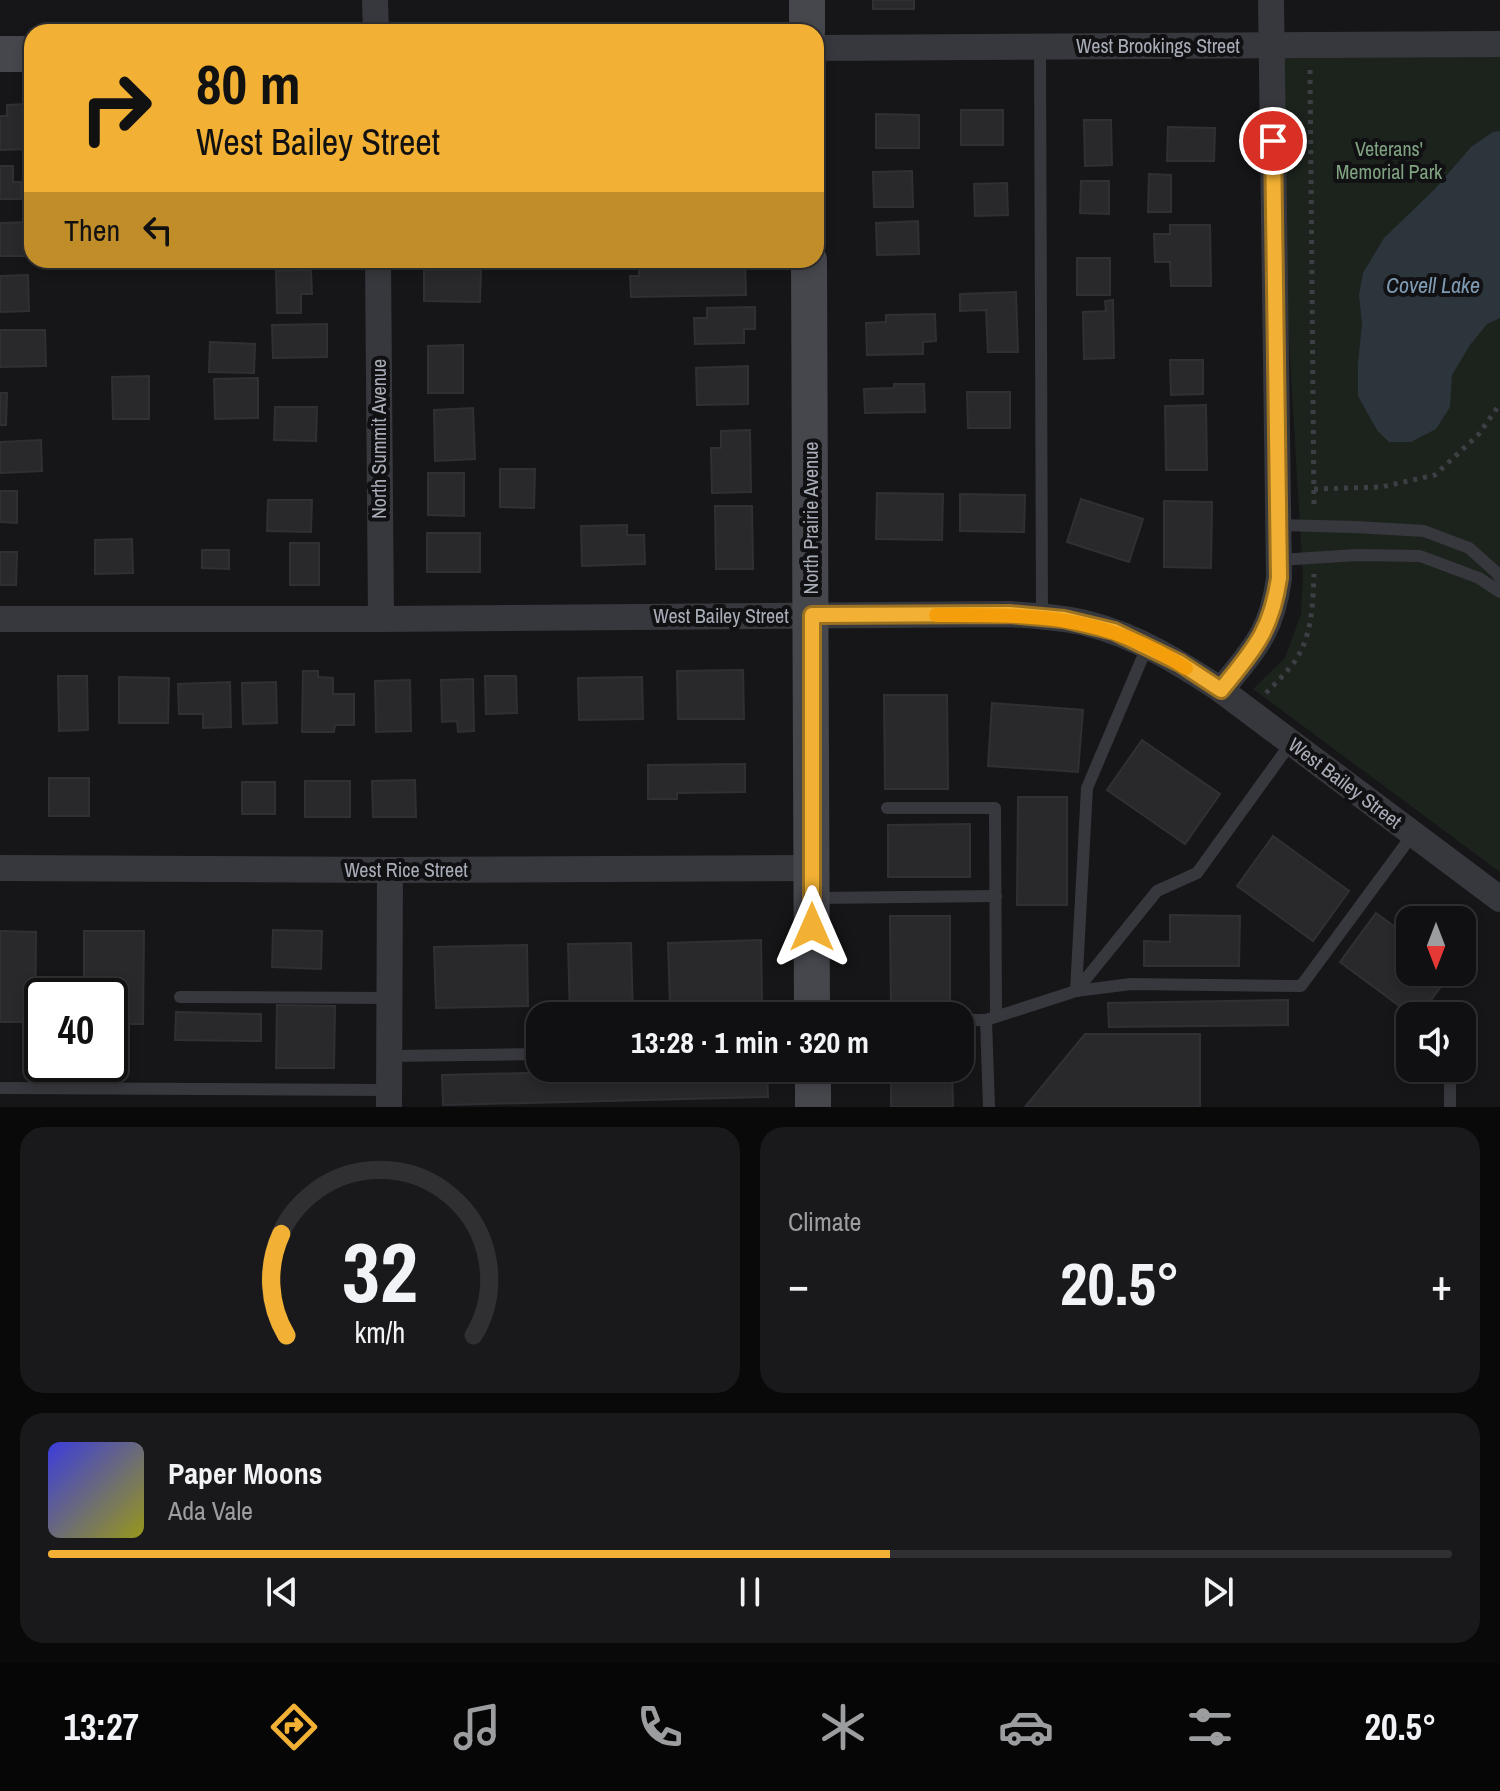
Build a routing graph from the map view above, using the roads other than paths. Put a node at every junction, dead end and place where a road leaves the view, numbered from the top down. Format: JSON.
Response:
{"nodes":[{"id":1,"x":375,"y":0,"type":"edge"},
{"id":2,"x":807,"y":0,"type":"edge"},
{"id":3,"x":1271,"y":0,"type":"edge"},
{"id":4,"x":376,"y":24,"type":"edge"},
{"id":5,"x":807,"y":24,"type":"edge"},
{"id":6,"x":1500,"y":44,"type":"edge"},
{"id":7,"x":1271,"y":45,"type":"junction"},
{"id":8,"x":1040,"y":47,"type":"junction"},
{"id":9,"x":824,"y":48,"type":"edge"},
{"id":10,"x":0,"y":54,"type":"edge"},
{"id":11,"x":24,"y":54,"type":"edge"},
{"id":12,"x":378,"y":268,"type":"edge"},
{"id":13,"x":809,"y":268,"type":"edge"},
{"id":14,"x":1279,"y":525,"type":"junction"},
{"id":15,"x":1279,"y":560,"type":"junction"},
{"id":16,"x":1500,"y":578,"type":"edge"},
{"id":17,"x":1500,"y":592,"type":"edge"},
{"id":18,"x":812,"y":615,"type":"junction"},
{"id":19,"x":1042,"y":617,"type":"junction"},
{"id":20,"x":0,"y":619,"type":"edge"},
{"id":21,"x":381,"y":619,"type":"junction"},
{"id":22,"x":1147,"y":647,"type":"junction"},
{"id":23,"x":1221,"y":690,"type":"junction"},
{"id":24,"x":1291,"y":743,"type":"junction"},
{"id":25,"x":887,"y":808,"type":"dead end"},
{"id":26,"x":1413,"y":834,"type":"junction"},
{"id":27,"x":0,"y":868,"type":"edge"},
{"id":28,"x":390,"y":870,"type":"junction"},
{"id":29,"x":811,"y":883,"type":"junction"},
{"id":30,"x":996,"y":896,"type":"junction"},
{"id":31,"x":1500,"y":899,"type":"edge"},
{"id":32,"x":1076,"y":991,"type":"junction"},
{"id":33,"x":180,"y":997,"type":"dead end"},
{"id":34,"x":390,"y":998,"type":"junction"},
{"id":35,"x":812,"y":1002,"type":"edge"},
{"id":36,"x":991,"y":1019,"type":"junction"},
{"id":37,"x":974,"y":1020,"type":"edge"},
{"id":38,"x":526,"y":1054,"type":"edge"},
{"id":39,"x":389,"y":1056,"type":"junction"},
{"id":40,"x":813,"y":1082,"type":"edge"},
{"id":41,"x":1450,"y":1086,"type":"dead end"},
{"id":42,"x":0,"y":1088,"type":"edge"},
{"id":43,"x":389,"y":1099,"type":"edge"},
{"id":44,"x":813,"y":1107,"type":"edge"},
{"id":45,"x":989,"y":1107,"type":"edge"},
{"id":46,"x":1450,"y":1107,"type":"edge"}],
"edges":[{"from":1,"to":4,"type":"street"},
{"from":2,"to":5,"type":"street"},
{"from":3,"to":7,"type":"street"},
{"from":6,"to":7,"type":"street","name":"West Brookings Street"},
{"from":7,"to":8,"type":"street","name":"West Brookings Street"},
{"from":7,"to":14,"type":"street"},
{"from":8,"to":9,"type":"street","name":"West Brookings Street"},
{"from":8,"to":19,"type":"lane"},
{"from":10,"to":11,"type":"street"},
{"from":12,"to":21,"type":"street","name":"North Summit Avenue"},
{"from":13,"to":18,"type":"street","name":"North Prairie Avenue"},
{"from":14,"to":15,"type":"street"},
{"from":14,"to":16,"type":"lane"},
{"from":15,"to":17,"type":"lane"},
{"from":15,"to":23,"type":"street"},
{"from":18,"to":19,"type":"street","name":"West Bailey Street"},
{"from":18,"to":21,"type":"street","name":"West Bailey Street"},
{"from":18,"to":29,"type":"street","name":"North Prairie Avenue"},
{"from":19,"to":22,"type":"street","name":"West Bailey Street"},
{"from":20,"to":21,"type":"street","name":"West Bailey Street"},
{"from":22,"to":23,"type":"street","name":"West Bailey Street"},
{"from":22,"to":32,"type":"lane"},
{"from":23,"to":24,"type":"street","name":"West Bailey Street"},
{"from":24,"to":26,"type":"street","name":"West Bailey Street"},
{"from":24,"to":32,"type":"lane"},
{"from":25,"to":30,"type":"lane"},
{"from":26,"to":31,"type":"street","name":"West Bailey Street"},
{"from":26,"to":32,"type":"lane"},
{"from":27,"to":28,"type":"street","name":"West Rice Street"},
{"from":28,"to":29,"type":"street","name":"West Rice Street"},
{"from":28,"to":34,"type":"street"},
{"from":29,"to":30,"type":"lane"},
{"from":29,"to":35,"type":"street","name":"North Prairie Avenue"},
{"from":30,"to":36,"type":"lane"},
{"from":32,"to":36,"type":"lane"},
{"from":33,"to":34,"type":"lane"},
{"from":34,"to":39,"type":"street"},
{"from":36,"to":37,"type":"lane"},
{"from":36,"to":45,"type":"lane"},
{"from":38,"to":39,"type":"lane"},
{"from":39,"to":43,"type":"street"},
{"from":40,"to":44,"type":"street"},
{"from":41,"to":46,"type":"lane"},
{"from":42,"to":43,"type":"lane"}]}
